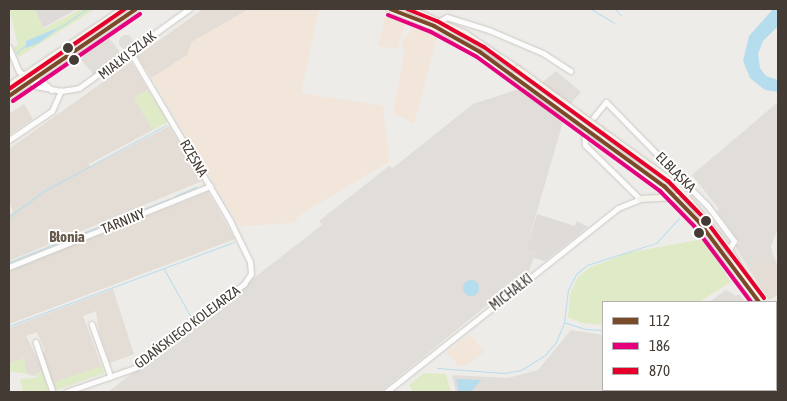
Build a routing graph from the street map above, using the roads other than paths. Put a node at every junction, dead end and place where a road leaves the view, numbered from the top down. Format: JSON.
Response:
{"nodes":[{"id":1,"x":123,"y":9,"type":"edge"},
{"id":2,"x":136,"y":9,"type":"edge"},
{"id":3,"x":189,"y":9,"type":"edge"},
{"id":4,"x":390,"y":9,"type":"edge"},
{"id":5,"x":410,"y":9,"type":"edge"},
{"id":6,"x":439,"y":20,"type":"junction"},
{"id":7,"x":434,"y":26,"type":"junction"},
{"id":8,"x":9,"y":47,"type":"edge"},
{"id":9,"x":130,"y":52,"type":"junction"},
{"id":10,"x":46,"y":70,"type":"junction"},
{"id":11,"x":571,"y":71,"type":"dead end"},
{"id":12,"x":24,"y":75,"type":"junction"},
{"id":13,"x":31,"y":80,"type":"junction"},
{"id":14,"x":43,"y":82,"type":"junction"},
{"id":15,"x":9,"y":86,"type":"edge"},
{"id":16,"x":52,"y":90,"type":"junction"},
{"id":17,"x":61,"y":91,"type":"junction"},
{"id":18,"x":9,"y":96,"type":"edge"},
{"id":19,"x":9,"y":140,"type":"edge"},
{"id":20,"x":684,"y":178,"type":"junction"},
{"id":21,"x":210,"y":186,"type":"junction"},
{"id":22,"x":664,"y":186,"type":"junction"},
{"id":23,"x":675,"y":186,"type":"junction"},
{"id":24,"x":676,"y":197,"type":"junction"},
{"id":25,"x":659,"y":198,"type":"junction"},
{"id":26,"x":640,"y":199,"type":"junction"},
{"id":27,"x":729,"y":248,"type":"junction"},
{"id":28,"x":251,"y":266,"type":"joint"},
{"id":29,"x":9,"y":267,"type":"edge"},
{"id":30,"x":759,"y":301,"type":"edge"},
{"id":31,"x":759,"y":301,"type":"edge"},
{"id":32,"x":92,"y":324,"type":"dead end"},
{"id":33,"x":36,"y":342,"type":"dead end"},
{"id":34,"x":111,"y":377,"type":"junction"},
{"id":35,"x":53,"y":392,"type":"edge"},
{"id":36,"x":66,"y":392,"type":"edge"},
{"id":37,"x":386,"y":392,"type":"edge"}],
"edges":[{"from":1,"to":12,"type":"main road"},
{"from":2,"to":10,"type":"main road"},
{"from":3,"to":9,"type":"street","name":"MIAŁKI SZLAK"},
{"from":4,"to":7,"type":"main road","name":"ELBLĄSKA"},
{"from":5,"to":6,"type":"main road","name":"ELBLĄSKA"},
{"from":6,"to":7,"type":"street"},
{"from":6,"to":11,"type":"street","name":"ELBLĄSKA"},
{"from":6,"to":23,"type":"main road","name":"ELBLĄSKA","bridge":true},
{"from":7,"to":22,"type":"main road","name":"ELBLĄSKA","bridge":true},
{"from":8,"to":12,"type":"street"},
{"from":9,"to":17,"type":"street","name":"MIAŁKI SZLAK"},
{"from":9,"to":21,"type":"street","name":"RZĘSNA"},
{"from":10,"to":13,"type":"main road"},
{"from":10,"to":14,"type":"street"},
{"from":12,"to":13,"type":"street","name":"MIAŁKI SZLAK"},
{"from":12,"to":15,"type":"main road"},
{"from":13,"to":14,"type":"street","name":"MIAŁKI SZLAK"},
{"from":13,"to":16,"type":"street","name":"MIAŁKI SZLAK"},
{"from":13,"to":18,"type":"main road"},
{"from":14,"to":16,"type":"street"},
{"from":16,"to":17,"type":"street","name":"MIAŁKI SZLAK"},
{"from":17,"to":19,"type":"street"},
{"from":20,"to":23,"type":"main road"},
{"from":20,"to":26,"type":"street","name":"ELBLĄSKA"},
{"from":20,"to":27,"type":"street","name":"ELBLĄSKA"},
{"from":21,"to":28,"type":"street","name":"RZĘSNA"},
{"from":21,"to":29,"type":"street","name":"TARNINY"},
{"from":22,"to":24,"type":"main road","name":"ELBLĄSKA"},
{"from":22,"to":25,"type":"main road"},
{"from":23,"to":27,"type":"main road","name":"ELBLĄSKA"},
{"from":24,"to":25,"type":"main road"},
{"from":24,"to":31,"type":"main road","name":"ELBLĄSKA"},
{"from":25,"to":26,"type":"main road"},
{"from":26,"to":37,"type":"street","name":"MICHAŁKI"},
{"from":27,"to":30,"type":"main road","name":"ELBLĄSKA"},
{"from":28,"to":34,"type":"street","name":"GDAŃSKIEGO KOLEJARZA"},
{"from":32,"to":34,"type":"street"},
{"from":33,"to":35,"type":"street"},
{"from":34,"to":36,"type":"street","name":"GDAŃSKIEGO KOLEJARZA"}]}
